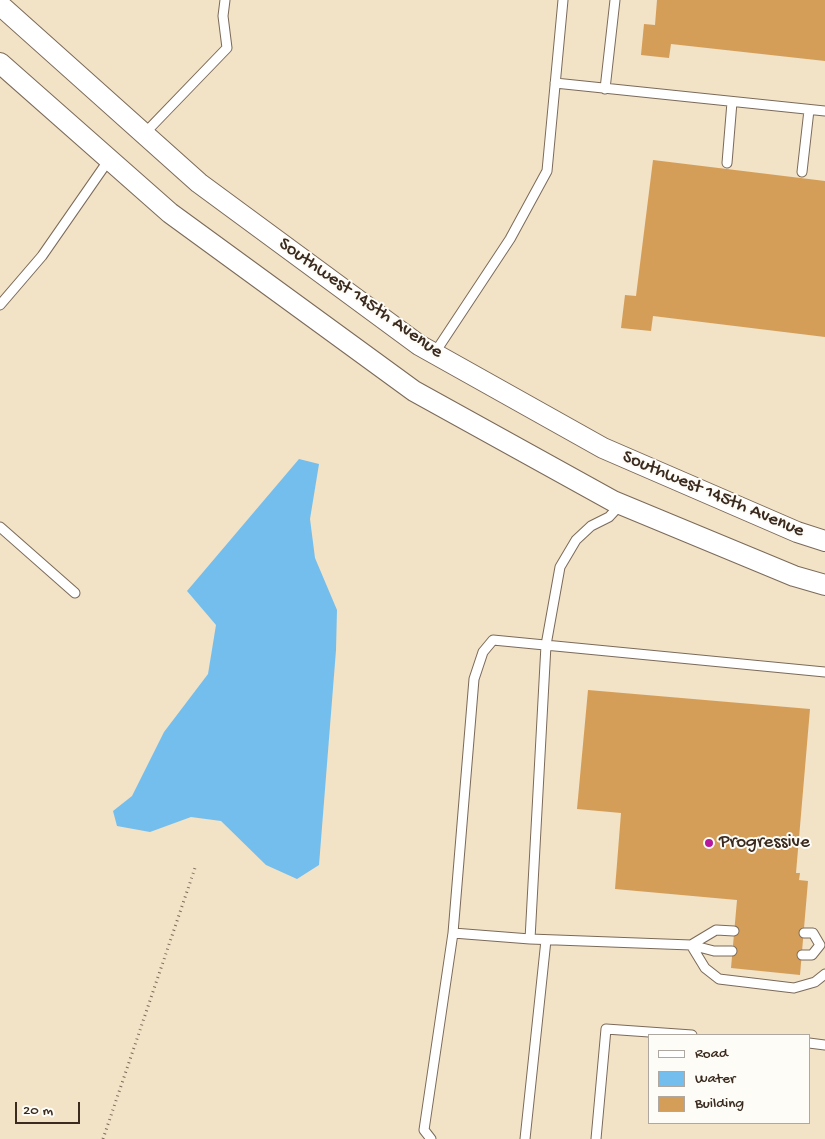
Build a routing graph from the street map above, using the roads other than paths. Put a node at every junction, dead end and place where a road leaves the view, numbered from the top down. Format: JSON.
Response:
{"nodes":[{"id":1,"x":225,"y":0,"type":"edge"},
{"id":2,"x":564,"y":0,"type":"edge"},
{"id":3,"x":615,"y":0,"type":"edge"},
{"id":4,"x":0,"y":5,"type":"edge"},
{"id":5,"x":0,"y":63,"type":"edge"},
{"id":6,"x":555,"y":83,"type":"junction"},
{"id":7,"x":605,"y":89,"type":"junction"},
{"id":8,"x":732,"y":102,"type":"junction"},
{"id":9,"x":809,"y":110,"type":"junction"},
{"id":10,"x":825,"y":111,"type":"edge"},
{"id":11,"x":144,"y":134,"type":"junction"},
{"id":12,"x":108,"y":161,"type":"junction"},
{"id":13,"x":727,"y":163,"type":"dead end"},
{"id":14,"x":802,"y":172,"type":"dead end"},
{"id":15,"x":0,"y":305,"type":"edge"},
{"id":16,"x":434,"y":354,"type":"junction"},
{"id":17,"x":621,"y":504,"type":"junction"},
{"id":18,"x":0,"y":527,"type":"edge"},
{"id":19,"x":825,"y":541,"type":"edge"},
{"id":20,"x":825,"y":585,"type":"edge"},
{"id":21,"x":75,"y":593,"type":"dead end"},
{"id":22,"x":546,"y":645,"type":"junction"},
{"id":23,"x":825,"y":672,"type":"edge"},
{"id":24,"x":734,"y":930,"type":"dead end"},
{"id":25,"x":804,"y":933,"type":"dead end"},
{"id":26,"x":453,"y":934,"type":"junction"},
{"id":27,"x":530,"y":939,"type":"junction"},
{"id":28,"x":546,"y":940,"type":"junction"},
{"id":29,"x":691,"y":945,"type":"junction"},
{"id":30,"x":823,"y":945,"type":"edge"},
{"id":31,"x":732,"y":951,"type":"dead end"},
{"id":32,"x":802,"y":955,"type":"dead end"},
{"id":33,"x":825,"y":974,"type":"edge"},
{"id":34,"x":678,"y":1034,"type":"edge"},
{"id":35,"x":810,"y":1043,"type":"edge"},
{"id":36,"x":825,"y":1044,"type":"edge"},
{"id":37,"x":431,"y":1139,"type":"edge"},
{"id":38,"x":525,"y":1139,"type":"edge"},
{"id":39,"x":596,"y":1139,"type":"edge"}],
"edges":[{"from":1,"to":11,"type":"lane"},
{"from":2,"to":6,"type":"lane"},
{"from":3,"to":7,"type":"lane"},
{"from":4,"to":11,"type":"street","name":"Southwest 145th Avenue"},
{"from":5,"to":12,"type":"street"},
{"from":6,"to":7,"type":"lane"},
{"from":6,"to":16,"type":"lane"},
{"from":7,"to":8,"type":"lane"},
{"from":8,"to":9,"type":"lane"},
{"from":8,"to":13,"type":"lane"},
{"from":9,"to":10,"type":"lane"},
{"from":9,"to":14,"type":"lane"},
{"from":11,"to":16,"type":"street","name":"Southwest 145th Avenue"},
{"from":12,"to":15,"type":"lane"},
{"from":12,"to":17,"type":"street"},
{"from":16,"to":19,"type":"street","name":"Southwest 145th Avenue"},
{"from":17,"to":20,"type":"street"},
{"from":17,"to":22,"type":"lane"},
{"from":18,"to":21,"type":"lane"},
{"from":22,"to":23,"type":"lane"},
{"from":22,"to":26,"type":"lane"},
{"from":22,"to":27,"type":"lane"},
{"from":24,"to":29,"type":"lane"},
{"from":25,"to":30,"type":"lane"},
{"from":26,"to":27,"type":"lane"},
{"from":26,"to":37,"type":"lane"},
{"from":27,"to":28,"type":"lane"},
{"from":28,"to":29,"type":"lane"},
{"from":28,"to":38,"type":"lane"},
{"from":29,"to":31,"type":"lane"},
{"from":29,"to":33,"type":"lane"},
{"from":30,"to":32,"type":"lane"},
{"from":34,"to":39,"type":"lane"},
{"from":35,"to":36,"type":"lane"}]}
